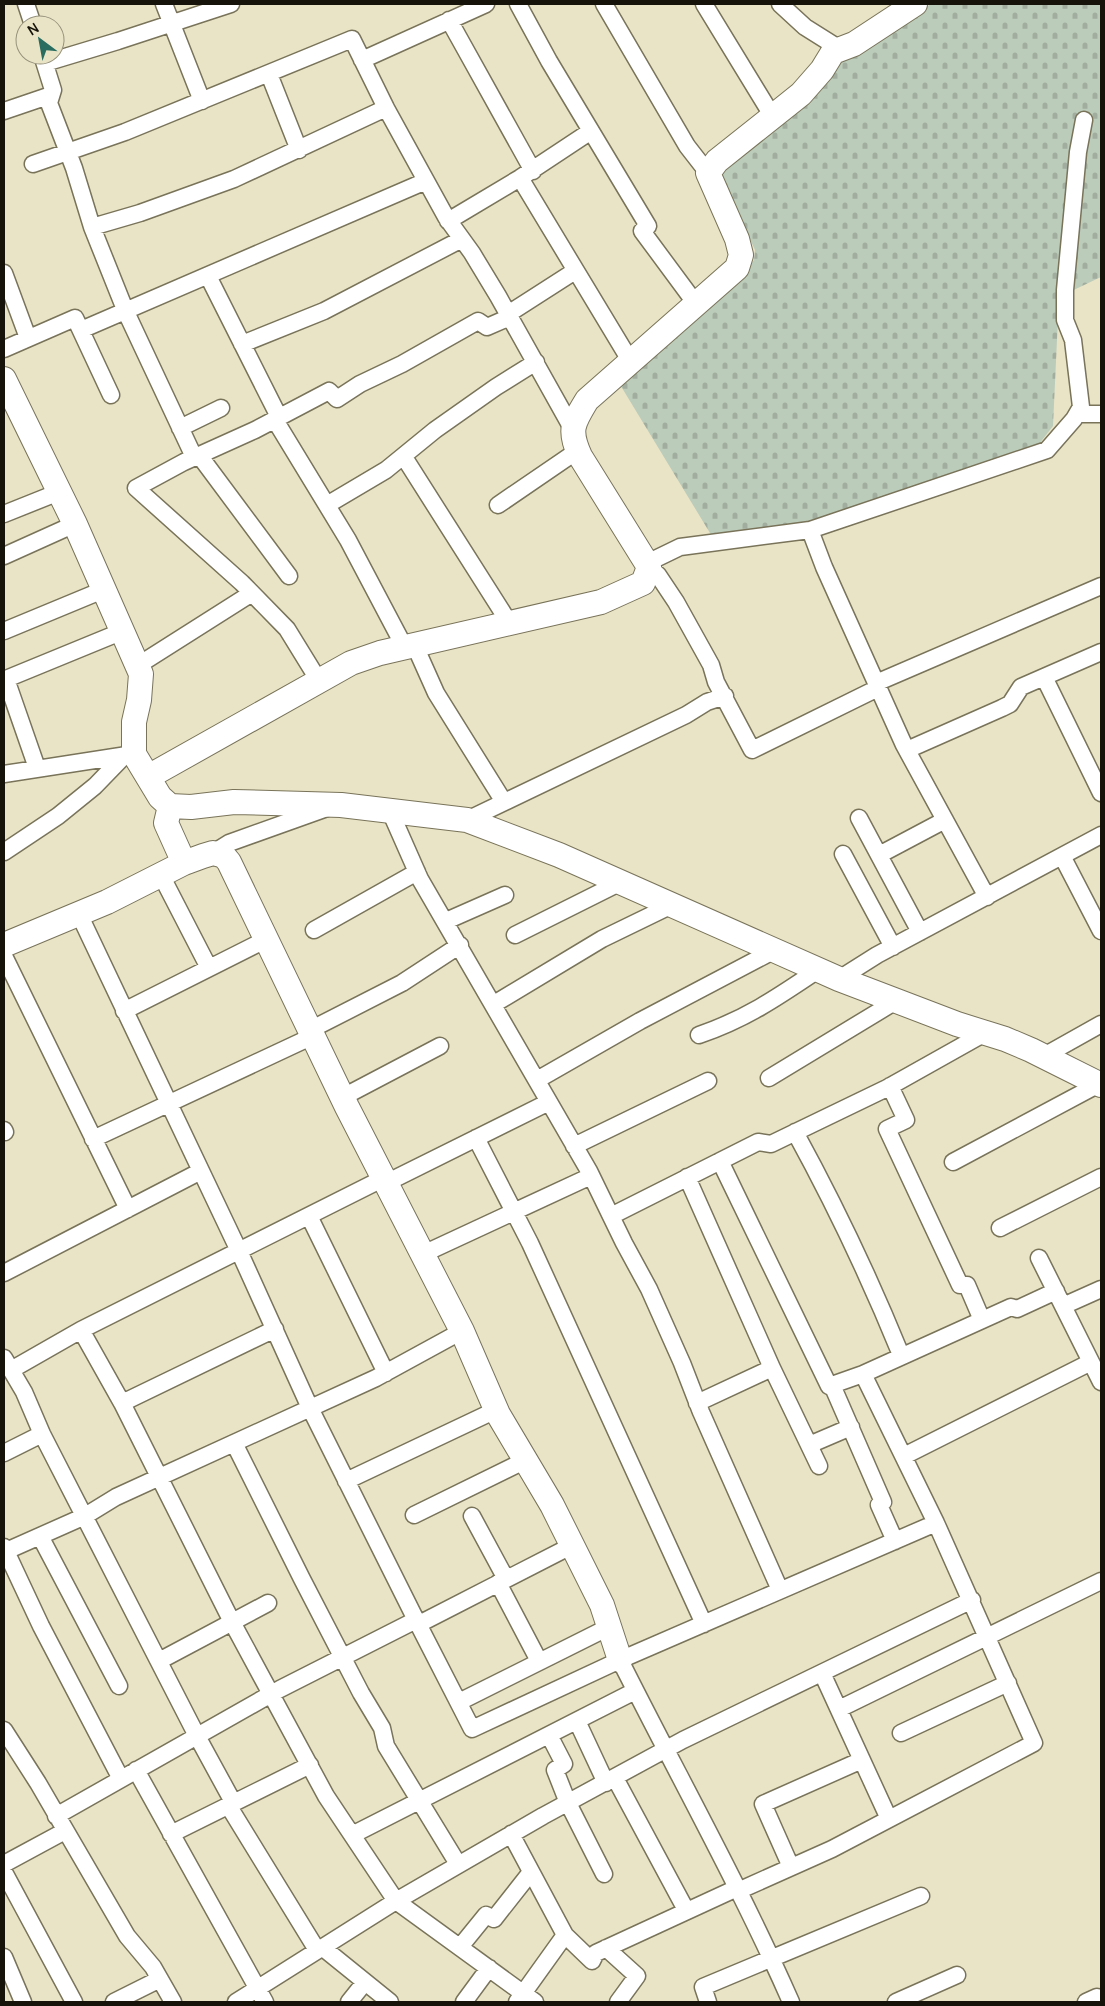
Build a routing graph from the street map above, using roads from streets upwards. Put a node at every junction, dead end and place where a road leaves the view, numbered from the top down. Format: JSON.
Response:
{"nodes":[{"id":1,"x":164,"y":4,"type":"edge"},
{"id":2,"x":231,"y":4,"type":"edge"},
{"id":3,"x":486,"y":4,"type":"edge"},
{"id":4,"x":518,"y":4,"type":"edge"},
{"id":5,"x":604,"y":4,"type":"edge"},
{"id":6,"x":704,"y":4,"type":"edge"},
{"id":7,"x":780,"y":4,"type":"edge"},
{"id":8,"x":913,"y":4,"type":"edge"},
{"id":9,"x":449,"y":20,"type":"junction"},
{"id":10,"x":170,"y":23,"type":"junction"},
{"id":11,"x":840,"y":49,"type":"junction"},
{"id":12,"x":65,"y":54,"type":"edge"},
{"id":13,"x":362,"y":60,"type":"junction"},
{"id":14,"x":45,"y":65,"type":"edge"},
{"id":15,"x":269,"y":74,"type":"junction"},
{"id":16,"x":51,"y":95,"type":"junction"},
{"id":17,"x":202,"y":101,"type":"junction"},
{"id":18,"x":386,"y":108,"type":"junction"},
{"id":19,"x":4,"y":111,"type":"edge"},
{"id":20,"x":773,"y":117,"type":"junction"},
{"id":21,"x":1084,"y":120,"type":"dead end"},
{"id":22,"x":591,"y":131,"type":"junction"},
{"id":23,"x":299,"y":150,"type":"junction"},
{"id":24,"x":68,"y":151,"type":"junction"},
{"id":25,"x":33,"y":164,"type":"dead end"},
{"id":26,"x":708,"y":173,"type":"junction"},
{"id":27,"x":526,"y":175,"type":"junction"},
{"id":28,"x":426,"y":181,"type":"junction"},
{"id":29,"x":448,"y":221,"type":"junction"},
{"id":30,"x":92,"y":227,"type":"junction"},
{"id":31,"x":462,"y":239,"type":"junction"},
{"id":32,"x":575,"y":271,"type":"junction"},
{"id":33,"x":4,"y":273,"type":"edge"},
{"id":34,"x":208,"y":276,"type":"junction"},
{"id":35,"x":696,"y":304,"type":"junction"},
{"id":36,"x":126,"y":312,"type":"junction"},
{"id":37,"x":509,"y":315,"type":"junction"},
{"id":38,"x":81,"y":330,"type":"junction"},
{"id":39,"x":28,"y":338,"type":"junction"},
{"id":40,"x":242,"y":344,"type":"junction"},
{"id":41,"x":4,"y":349,"type":"edge"},
{"id":42,"x":536,"y":362,"type":"junction"},
{"id":43,"x":631,"y":362,"type":"junction"},
{"id":44,"x":4,"y":379,"type":"edge"},
{"id":45,"x":111,"y":395,"type":"dead end"},
{"id":46,"x":221,"y":408,"type":"dead end"},
{"id":47,"x":1076,"y":414,"type":"junction"},
{"id":48,"x":1101,"y":414,"type":"edge"},
{"id":49,"x":277,"y":418,"type":"junction"},
{"id":50,"x":180,"y":428,"type":"junction"},
{"id":51,"x":575,"y":441,"type":"junction"},
{"id":52,"x":196,"y":456,"type":"junction"},
{"id":53,"x":404,"y":457,"type":"junction"},
{"id":54,"x":59,"y":492,"type":"junction"},
{"id":55,"x":328,"y":505,"type":"junction"},
{"id":56,"x":498,"y":505,"type":"dead end"},
{"id":57,"x":4,"y":514,"type":"edge"},
{"id":58,"x":75,"y":524,"type":"junction"},
{"id":59,"x":810,"y":530,"type":"junction"},
{"id":60,"x":4,"y":556,"type":"edge"},
{"id":61,"x":648,"y":565,"type":"junction"},
{"id":62,"x":289,"y":576,"type":"dead end"},
{"id":63,"x":1101,"y":586,"type":"edge"},
{"id":64,"x":103,"y":590,"type":"junction"},
{"id":65,"x":252,"y":593,"type":"junction"},
{"id":66,"x":510,"y":624,"type":"junction"},
{"id":67,"x":4,"y":631,"type":"edge"},
{"id":68,"x":123,"y":631,"type":"junction"},
{"id":69,"x":410,"y":647,"type":"junction"},
{"id":70,"x":1101,"y":652,"type":"edge"},
{"id":71,"x":137,"y":666,"type":"junction"},
{"id":72,"x":1044,"y":676,"type":"junction"},
{"id":73,"x":319,"y":681,"type":"junction"},
{"id":74,"x":877,"y":685,"type":"junction"},
{"id":75,"x":725,"y":696,"type":"junction"},
{"id":76,"x":907,"y":750,"type":"junction"},
{"id":77,"x":130,"y":754,"type":"junction"},
{"id":78,"x":37,"y":768,"type":"junction"},
{"id":79,"x":4,"y":774,"type":"edge"},
{"id":80,"x":148,"y":777,"type":"junction"},
{"id":81,"x":1101,"y":793,"type":"edge"},
{"id":82,"x":504,"y":802,"type":"junction"},
{"id":83,"x":337,"y":805,"type":"junction"},
{"id":84,"x":170,"y":806,"type":"junction"},
{"id":85,"x":390,"y":811,"type":"junction"},
{"id":86,"x":859,"y":818,"type":"dead end"},
{"id":87,"x":467,"y":820,"type":"junction"},
{"id":88,"x":945,"y":820,"type":"junction"},
{"id":89,"x":1101,"y":835,"type":"edge"},
{"id":90,"x":4,"y":852,"type":"edge"},
{"id":91,"x":213,"y":853,"type":"junction"},
{"id":92,"x":843,"y":854,"type":"dead end"},
{"id":93,"x":879,"y":855,"type":"junction"},
{"id":94,"x":1062,"y":856,"type":"junction"},
{"id":95,"x":184,"y":863,"type":"junction"},
{"id":96,"x":417,"y":872,"type":"junction"},
{"id":97,"x":161,"y":875,"type":"junction"},
{"id":98,"x":621,"y":882,"type":"junction"},
{"id":99,"x":506,"y":895,"type":"dead end"},
{"id":100,"x":987,"y":897,"type":"junction"},
{"id":101,"x":672,"y":904,"type":"junction"},
{"id":102,"x":79,"y":914,"type":"junction"},
{"id":103,"x":446,"y":922,"type":"junction"},
{"id":104,"x":314,"y":930,"type":"dead end"},
{"id":105,"x":1101,"y":931,"type":"edge"},
{"id":106,"x":920,"y":932,"type":"junction"},
{"id":107,"x":515,"y":935,"type":"dead end"},
{"id":108,"x":267,"y":939,"type":"junction"},
{"id":109,"x":460,"y":945,"type":"junction"},
{"id":110,"x":4,"y":947,"type":"edge"},
{"id":111,"x":892,"y":947,"type":"junction"},
{"id":112,"x":775,"y":950,"type":"junction"},
{"id":113,"x":209,"y":968,"type":"junction"},
{"id":114,"x":829,"y":974,"type":"junction"},
{"id":115,"x":896,"y":1001,"type":"junction"},
{"id":116,"x":494,"y":1004,"type":"junction"},
{"id":117,"x":124,"y":1011,"type":"junction"},
{"id":118,"x":1101,"y":1024,"type":"edge"},
{"id":119,"x":312,"y":1033,"type":"junction"},
{"id":120,"x":985,"y":1033,"type":"junction"},
{"id":121,"x":699,"y":1035,"type":"dead end"},
{"id":122,"x":440,"y":1046,"type":"dead end"},
{"id":123,"x":1044,"y":1056,"type":"junction"},
{"id":124,"x":770,"y":1078,"type":"dead end"},
{"id":125,"x":537,"y":1080,"type":"junction"},
{"id":126,"x":708,"y":1081,"type":"dead end"},
{"id":127,"x":1100,"y":1085,"type":"edge"},
{"id":128,"x":890,"y":1086,"type":"junction"},
{"id":129,"x":342,"y":1097,"type":"junction"},
{"id":130,"x":549,"y":1102,"type":"junction"},
{"id":131,"x":168,"y":1103,"type":"junction"},
{"id":132,"x":795,"y":1132,"type":"junction"},
{"id":133,"x":476,"y":1138,"type":"junction"},
{"id":134,"x":93,"y":1139,"type":"junction"},
{"id":135,"x":574,"y":1146,"type":"junction"},
{"id":136,"x":720,"y":1161,"type":"junction"},
{"id":137,"x":953,"y":1162,"type":"dead end"},
{"id":138,"x":200,"y":1170,"type":"junction"},
{"id":139,"x":591,"y":1176,"type":"junction"},
{"id":140,"x":1101,"y":1177,"type":"edge"},
{"id":141,"x":688,"y":1178,"type":"junction"},
{"id":142,"x":385,"y":1180,"type":"junction"},
{"id":143,"x":128,"y":1209,"type":"junction"},
{"id":144,"x":514,"y":1212,"type":"junction"},
{"id":145,"x":309,"y":1216,"type":"junction"},
{"id":146,"x":611,"y":1216,"type":"junction"},
{"id":147,"x":1000,"y":1228,"type":"dead end"},
{"id":148,"x":239,"y":1251,"type":"junction"},
{"id":149,"x":423,"y":1254,"type":"junction"},
{"id":150,"x":1039,"y":1258,"type":"dead end"},
{"id":151,"x":4,"y":1273,"type":"edge"},
{"id":152,"x":1101,"y":1289,"type":"edge"},
{"id":153,"x":1056,"y":1291,"type":"junction"},
{"id":154,"x":1064,"y":1306,"type":"junction"},
{"id":155,"x":982,"y":1320,"type":"junction"},
{"id":156,"x":274,"y":1329,"type":"junction"},
{"id":157,"x":81,"y":1330,"type":"junction"},
{"id":158,"x":462,"y":1331,"type":"junction"},
{"id":159,"x":901,"y":1355,"type":"junction"},
{"id":160,"x":1091,"y":1362,"type":"junction"},
{"id":161,"x":6,"y":1363,"type":"edge"},
{"id":162,"x":772,"y":1368,"type":"junction"},
{"id":163,"x":386,"y":1373,"type":"junction"},
{"id":164,"x":863,"y":1374,"type":"junction"},
{"id":165,"x":1101,"y":1382,"type":"edge"},
{"id":166,"x":832,"y":1385,"type":"junction"},
{"id":167,"x":122,"y":1403,"type":"junction"},
{"id":168,"x":697,"y":1403,"type":"junction"},
{"id":169,"x":310,"y":1408,"type":"junction"},
{"id":170,"x":496,"y":1410,"type":"junction"},
{"id":171,"x":851,"y":1427,"type":"junction"},
{"id":172,"x":42,"y":1434,"type":"junction"},
{"id":173,"x":234,"y":1443,"type":"junction"},
{"id":174,"x":810,"y":1446,"type":"junction"},
{"id":175,"x":4,"y":1453,"type":"edge"},
{"id":176,"x":904,"y":1456,"type":"junction"},
{"id":177,"x":526,"y":1460,"type":"junction"},
{"id":178,"x":819,"y":1466,"type":"dead end"},
{"id":179,"x":161,"y":1477,"type":"junction"},
{"id":180,"x":346,"y":1481,"type":"junction"},
{"id":181,"x":414,"y":1515,"type":"dead end"},
{"id":182,"x":85,"y":1516,"type":"junction"},
{"id":183,"x":472,"y":1516,"type":"dead end"},
{"id":184,"x":936,"y":1523,"type":"junction"},
{"id":185,"x":40,"y":1536,"type":"junction"},
{"id":186,"x":895,"y":1541,"type":"junction"},
{"id":187,"x":572,"y":1545,"type":"junction"},
{"id":188,"x":4,"y":1550,"type":"edge"},
{"id":189,"x":502,"y":1581,"type":"junction"},
{"id":190,"x":1101,"y":1581,"type":"edge"},
{"id":191,"x":780,"y":1590,"type":"junction"},
{"id":192,"x":972,"y":1600,"type":"junction"},
{"id":193,"x":268,"y":1603,"type":"dead end"},
{"id":194,"x":417,"y":1621,"type":"junction"},
{"id":195,"x":232,"y":1622,"type":"junction"},
{"id":196,"x":704,"y":1624,"type":"junction"},
{"id":197,"x":610,"y":1627,"type":"junction"},
{"id":198,"x":987,"y":1635,"type":"junction"},
{"id":199,"x":343,"y":1657,"type":"junction"},
{"id":200,"x":620,"y":1660,"type":"junction"},
{"id":201,"x":159,"y":1661,"type":"junction"},
{"id":202,"x":538,"y":1661,"type":"junction"},
{"id":203,"x":822,"y":1673,"type":"junction"},
{"id":204,"x":1008,"y":1683,"type":"junction"},
{"id":205,"x":119,"y":1686,"type":"dead end"},
{"id":206,"x":635,"y":1690,"type":"junction"},
{"id":207,"x":272,"y":1694,"type":"junction"},
{"id":208,"x":459,"y":1702,"type":"junction"},
{"id":209,"x":838,"y":1709,"type":"junction"},
{"id":210,"x":577,"y":1721,"type":"junction"},
{"id":211,"x":4,"y":1730,"type":"edge"},
{"id":212,"x":901,"y":1733,"type":"dead end"},
{"id":213,"x":548,"y":1735,"type":"junction"},
{"id":214,"x":197,"y":1736,"type":"junction"},
{"id":215,"x":665,"y":1751,"type":"junction"},
{"id":216,"x":862,"y":1760,"type":"junction"},
{"id":217,"x":310,"y":1765,"type":"junction"},
{"id":218,"x":136,"y":1770,"type":"junction"},
{"id":219,"x":120,"y":1779,"type":"junction"},
{"id":220,"x":611,"y":1780,"type":"junction"},
{"id":221,"x":419,"y":1801,"type":"junction"},
{"id":222,"x":568,"y":1803,"type":"junction"},
{"id":223,"x":230,"y":1804,"type":"junction"},
{"id":224,"x":56,"y":1816,"type":"junction"},
{"id":225,"x":889,"y":1819,"type":"junction"},
{"id":226,"x":65,"y":1831,"type":"junction"},
{"id":227,"x":171,"y":1834,"type":"junction"},
{"id":228,"x":510,"y":1834,"type":"junction"},
{"id":229,"x":352,"y":1835,"type":"junction"},
{"id":230,"x":4,"y":1864,"type":"edge"},
{"id":231,"x":458,"y":1864,"type":"junction"},
{"id":232,"x":791,"y":1867,"type":"junction"},
{"id":233,"x":4,"y":1872,"type":"edge"},
{"id":234,"x":531,"y":1872,"type":"junction"},
{"id":235,"x":604,"y":1874,"type":"dead end"},
{"id":236,"x":738,"y":1889,"type":"junction"},
{"id":237,"x":921,"y":1896,"type":"dead end"},
{"id":238,"x":396,"y":1901,"type":"junction"},
{"id":239,"x":686,"y":1910,"type":"junction"},
{"id":240,"x":565,"y":1935,"type":"junction"},
{"id":241,"x":460,"y":1947,"type":"junction"},
{"id":242,"x":606,"y":1948,"type":"junction"},
{"id":243,"x":320,"y":1949,"type":"junction"},
{"id":244,"x":772,"y":1960,"type":"junction"},
{"id":245,"x":5,"y":1965,"type":"edge"},
{"id":246,"x":489,"y":1968,"type":"junction"},
{"id":247,"x":956,"y":1975,"type":"dead end"},
{"id":248,"x":160,"y":1979,"type":"junction"},
{"id":249,"x":365,"y":1982,"type":"junction"},
{"id":250,"x":261,"y":1996,"type":"edge"},
{"id":251,"x":525,"y":1999,"type":"edge"},
{"id":252,"x":23,"y":2002,"type":"edge"},
{"id":253,"x":74,"y":2002,"type":"edge"},
{"id":254,"x":114,"y":2002,"type":"edge"},
{"id":255,"x":173,"y":2002,"type":"edge"},
{"id":256,"x":236,"y":2002,"type":"edge"},
{"id":257,"x":349,"y":2002,"type":"edge"},
{"id":258,"x":390,"y":2002,"type":"edge"},
{"id":259,"x":464,"y":2002,"type":"edge"},
{"id":260,"x":618,"y":2002,"type":"edge"},
{"id":261,"x":708,"y":2002,"type":"edge"},
{"id":262,"x":792,"y":2002,"type":"edge"},
{"id":263,"x":896,"y":2002,"type":"edge"}],
"edges":[{"from":1,"to":10,"type":"street"},
{"from":2,"to":10,"type":"street"},
{"from":3,"to":9,"type":"street"},
{"from":4,"to":22,"type":"street"},
{"from":5,"to":26,"type":"street"},
{"from":6,"to":20,"type":"street"},
{"from":7,"to":11,"type":"street"},
{"from":8,"to":11,"type":"street"},
{"from":9,"to":13,"type":"street"},
{"from":9,"to":27,"type":"street"},
{"from":10,"to":12,"type":"street"},
{"from":10,"to":17,"type":"street"},
{"from":11,"to":20,"type":"street"},
{"from":13,"to":15,"type":"street"},
{"from":13,"to":18,"type":"street"},
{"from":14,"to":16,"type":"street"},
{"from":15,"to":17,"type":"street"},
{"from":15,"to":23,"type":"street"},
{"from":16,"to":19,"type":"street"},
{"from":16,"to":24,"type":"street"},
{"from":17,"to":24,"type":"street"},
{"from":18,"to":23,"type":"street"},
{"from":18,"to":28,"type":"street"},
{"from":20,"to":26,"type":"street"},
{"from":21,"to":47,"type":"street"},
{"from":22,"to":27,"type":"street"},
{"from":22,"to":35,"type":"street"},
{"from":23,"to":30,"type":"street"},
{"from":24,"to":25,"type":"street"},
{"from":24,"to":30,"type":"street"},
{"from":26,"to":35,"type":"street"},
{"from":27,"to":29,"type":"street"},
{"from":27,"to":32,"type":"street"},
{"from":28,"to":29,"type":"street"},
{"from":28,"to":34,"type":"street"},
{"from":29,"to":31,"type":"street"},
{"from":30,"to":36,"type":"street"},
{"from":31,"to":37,"type":"street"},
{"from":31,"to":40,"type":"street"},
{"from":32,"to":37,"type":"street"},
{"from":32,"to":43,"type":"street"},
{"from":33,"to":39,"type":"street"},
{"from":34,"to":36,"type":"street"},
{"from":34,"to":40,"type":"street"},
{"from":35,"to":43,"type":"street"},
{"from":36,"to":38,"type":"street"},
{"from":36,"to":50,"type":"street"},
{"from":37,"to":42,"type":"street"},
{"from":37,"to":49,"type":"street"},
{"from":38,"to":39,"type":"street"},
{"from":38,"to":45,"type":"street"},
{"from":39,"to":41,"type":"street"},
{"from":40,"to":49,"type":"street"},
{"from":42,"to":51,"type":"street"},
{"from":42,"to":53,"type":"street"},
{"from":43,"to":51,"type":"street"},
{"from":44,"to":54,"type":"street"},
{"from":46,"to":50,"type":"street"},
{"from":47,"to":48,"type":"street"},
{"from":47,"to":59,"type":"street"},
{"from":49,"to":52,"type":"street"},
{"from":49,"to":55,"type":"street"},
{"from":50,"to":52,"type":"street"},
{"from":51,"to":56,"type":"street"},
{"from":51,"to":61,"type":"street"},
{"from":52,"to":62,"type":"street"},
{"from":52,"to":65,"type":"street"},
{"from":53,"to":55,"type":"street"},
{"from":53,"to":66,"type":"street"},
{"from":54,"to":57,"type":"street"},
{"from":54,"to":58,"type":"street"},
{"from":55,"to":69,"type":"street"},
{"from":58,"to":60,"type":"street"},
{"from":58,"to":64,"type":"street"},
{"from":59,"to":61,"type":"street"},
{"from":59,"to":74,"type":"street"},
{"from":61,"to":66,"type":"street"},
{"from":61,"to":75,"type":"street"},
{"from":63,"to":74,"type":"street"},
{"from":64,"to":67,"type":"street"},
{"from":64,"to":68,"type":"street"},
{"from":65,"to":71,"type":"street"},
{"from":65,"to":73,"type":"street"},
{"from":66,"to":69,"type":"street"},
{"from":68,"to":71,"type":"street"},
{"from":68,"to":78,"type":"street"},
{"from":69,"to":73,"type":"street"},
{"from":69,"to":82,"type":"street"},
{"from":70,"to":72,"type":"street"},
{"from":71,"to":77,"type":"street"},
{"from":72,"to":76,"type":"street"},
{"from":72,"to":81,"type":"street"},
{"from":73,"to":80,"type":"street"},
{"from":74,"to":75,"type":"street"},
{"from":74,"to":76,"type":"street"},
{"from":75,"to":82,"type":"street"},
{"from":76,"to":88,"type":"street"},
{"from":77,"to":78,"type":"street"},
{"from":77,"to":80,"type":"street"},
{"from":77,"to":90,"type":"street"},
{"from":78,"to":79,"type":"street"},
{"from":80,"to":84,"type":"street"},
{"from":82,"to":87,"type":"street"},
{"from":83,"to":84,"type":"street"},
{"from":83,"to":85,"type":"street"},
{"from":83,"to":91,"type":"street"},
{"from":84,"to":95,"type":"street"},
{"from":85,"to":87,"type":"street"},
{"from":85,"to":96,"type":"street"},
{"from":86,"to":93,"type":"street"},
{"from":87,"to":98,"type":"street"},
{"from":88,"to":93,"type":"street"},
{"from":88,"to":100,"type":"street"},
{"from":89,"to":94,"type":"street"},
{"from":91,"to":95,"type":"street"},
{"from":91,"to":108,"type":"street"},
{"from":92,"to":111,"type":"street"},
{"from":93,"to":106,"type":"street"},
{"from":94,"to":100,"type":"street"},
{"from":94,"to":105,"type":"street"},
{"from":95,"to":97,"type":"street"},
{"from":96,"to":103,"type":"street"},
{"from":96,"to":104,"type":"street"},
{"from":97,"to":102,"type":"street"},
{"from":97,"to":113,"type":"street"},
{"from":98,"to":101,"type":"street"},
{"from":98,"to":107,"type":"street"},
{"from":99,"to":103,"type":"street"},
{"from":100,"to":106,"type":"street"},
{"from":101,"to":112,"type":"street"},
{"from":101,"to":116,"type":"street"},
{"from":102,"to":110,"type":"street"},
{"from":102,"to":117,"type":"street"},
{"from":103,"to":109,"type":"street"},
{"from":106,"to":111,"type":"street"},
{"from":108,"to":113,"type":"street"},
{"from":108,"to":119,"type":"street"},
{"from":109,"to":116,"type":"street"},
{"from":109,"to":119,"type":"street"},
{"from":110,"to":134,"type":"street"},
{"from":111,"to":114,"type":"street"},
{"from":112,"to":114,"type":"street"},
{"from":112,"to":125,"type":"street"},
{"from":113,"to":117,"type":"street"},
{"from":114,"to":115,"type":"street"},
{"from":114,"to":121,"type":"street"},
{"from":115,"to":120,"type":"street"},
{"from":115,"to":124,"type":"street"},
{"from":116,"to":125,"type":"street"},
{"from":117,"to":131,"type":"street"},
{"from":118,"to":123,"type":"street"},
{"from":119,"to":129,"type":"street"},
{"from":119,"to":131,"type":"street"},
{"from":120,"to":123,"type":"street"},
{"from":120,"to":128,"type":"street"},
{"from":122,"to":129,"type":"street"},
{"from":123,"to":127,"type":"street"},
{"from":125,"to":130,"type":"street"},
{"from":126,"to":135,"type":"street"},
{"from":127,"to":137,"type":"street"},
{"from":128,"to":132,"type":"street"},
{"from":128,"to":155,"type":"street"},
{"from":129,"to":142,"type":"street"},
{"from":130,"to":133,"type":"street"},
{"from":130,"to":135,"type":"street"},
{"from":131,"to":134,"type":"street"},
{"from":131,"to":138,"type":"street"},
{"from":132,"to":136,"type":"street"},
{"from":132,"to":159,"type":"street"},
{"from":133,"to":142,"type":"street"},
{"from":133,"to":144,"type":"street"},
{"from":134,"to":143,"type":"street"},
{"from":135,"to":139,"type":"street"},
{"from":136,"to":141,"type":"street"},
{"from":136,"to":166,"type":"street"},
{"from":138,"to":143,"type":"street"},
{"from":138,"to":148,"type":"street"},
{"from":139,"to":144,"type":"street"},
{"from":139,"to":146,"type":"street"},
{"from":140,"to":147,"type":"street"},
{"from":141,"to":146,"type":"street"},
{"from":141,"to":162,"type":"street"},
{"from":142,"to":145,"type":"street"},
{"from":142,"to":149,"type":"street"},
{"from":143,"to":151,"type":"street"},
{"from":144,"to":149,"type":"street"},
{"from":144,"to":196,"type":"street"},
{"from":145,"to":148,"type":"street"},
{"from":145,"to":163,"type":"street"},
{"from":146,"to":168,"type":"street"},
{"from":148,"to":156,"type":"street"},
{"from":148,"to":157,"type":"street"},
{"from":149,"to":158,"type":"street"},
{"from":150,"to":153,"type":"street"},
{"from":152,"to":154,"type":"street"},
{"from":153,"to":154,"type":"street"},
{"from":153,"to":155,"type":"street"},
{"from":154,"to":160,"type":"street"},
{"from":155,"to":159,"type":"street"},
{"from":156,"to":167,"type":"street"},
{"from":156,"to":169,"type":"street"},
{"from":157,"to":161,"type":"street"},
{"from":157,"to":167,"type":"street"},
{"from":158,"to":163,"type":"street"},
{"from":158,"to":170,"type":"street"},
{"from":159,"to":164,"type":"street"},
{"from":160,"to":165,"type":"street"},
{"from":160,"to":176,"type":"street"},
{"from":161,"to":172,"type":"street"},
{"from":162,"to":168,"type":"street"},
{"from":162,"to":174,"type":"street"},
{"from":163,"to":169,"type":"street"},
{"from":164,"to":166,"type":"street"},
{"from":164,"to":176,"type":"street"},
{"from":166,"to":171,"type":"street"},
{"from":167,"to":179,"type":"street"},
{"from":168,"to":191,"type":"street"},
{"from":169,"to":173,"type":"street"},
{"from":169,"to":180,"type":"street"},
{"from":170,"to":177,"type":"street"},
{"from":170,"to":180,"type":"street"},
{"from":171,"to":174,"type":"street"},
{"from":171,"to":186,"type":"street"},
{"from":172,"to":175,"type":"street"},
{"from":172,"to":182,"type":"street"},
{"from":173,"to":179,"type":"street"},
{"from":173,"to":199,"type":"street"},
{"from":174,"to":178,"type":"street"},
{"from":176,"to":184,"type":"street"},
{"from":177,"to":181,"type":"street"},
{"from":177,"to":187,"type":"street"},
{"from":179,"to":182,"type":"street"},
{"from":179,"to":195,"type":"street"},
{"from":180,"to":194,"type":"street"},
{"from":182,"to":185,"type":"street"},
{"from":182,"to":201,"type":"street"},
{"from":183,"to":189,"type":"street"},
{"from":184,"to":186,"type":"street"},
{"from":184,"to":192,"type":"street"},
{"from":185,"to":188,"type":"street"},
{"from":185,"to":205,"type":"street"},
{"from":186,"to":191,"type":"street"},
{"from":187,"to":189,"type":"street"},
{"from":187,"to":197,"type":"street"},
{"from":188,"to":219,"type":"street"},
{"from":189,"to":194,"type":"street"},
{"from":189,"to":202,"type":"street"},
{"from":190,"to":198,"type":"street"},
{"from":191,"to":196,"type":"street"},
{"from":192,"to":198,"type":"street"},
{"from":192,"to":203,"type":"street"},
{"from":193,"to":195,"type":"street"},
{"from":194,"to":199,"type":"street"},
{"from":194,"to":208,"type":"street"},
{"from":195,"to":201,"type":"street"},
{"from":195,"to":207,"type":"street"},
{"from":196,"to":200,"type":"street"},
{"from":197,"to":200,"type":"street"},
{"from":197,"to":202,"type":"street"},
{"from":198,"to":204,"type":"street"},
{"from":198,"to":209,"type":"street"},
{"from":199,"to":207,"type":"street"},
{"from":199,"to":221,"type":"street"},
{"from":200,"to":206,"type":"street"},
{"from":200,"to":208,"type":"street"},
{"from":201,"to":214,"type":"street"},
{"from":202,"to":208,"type":"street"},
{"from":203,"to":209,"type":"street"},
{"from":203,"to":215,"type":"street"},
{"from":204,"to":212,"type":"street"},
{"from":204,"to":225,"type":"street"},
{"from":206,"to":210,"type":"street"},
{"from":206,"to":215,"type":"street"},
{"from":207,"to":214,"type":"street"},
{"from":207,"to":217,"type":"street"},
{"from":209,"to":216,"type":"street"},
{"from":210,"to":213,"type":"street"},
{"from":210,"to":220,"type":"street"},
{"from":211,"to":224,"type":"street"},
{"from":213,"to":221,"type":"street"},
{"from":213,"to":222,"type":"street"},
{"from":214,"to":218,"type":"street"},
{"from":214,"to":223,"type":"street"},
{"from":215,"to":220,"type":"street"},
{"from":215,"to":236,"type":"street"},
{"from":216,"to":225,"type":"street"},
{"from":216,"to":232,"type":"street"},
{"from":217,"to":223,"type":"street"},
{"from":217,"to":229,"type":"street"},
{"from":218,"to":219,"type":"street"},
{"from":218,"to":227,"type":"street"},
{"from":219,"to":224,"type":"street"},
{"from":220,"to":222,"type":"street"},
{"from":220,"to":239,"type":"street"},
{"from":221,"to":229,"type":"street"},
{"from":221,"to":231,"type":"street"},
{"from":222,"to":228,"type":"street"},
{"from":222,"to":235,"type":"street"},
{"from":223,"to":227,"type":"street"},
{"from":223,"to":243,"type":"street"},
{"from":224,"to":226,"type":"street"},
{"from":225,"to":232,"type":"street"},
{"from":226,"to":230,"type":"street"},
{"from":226,"to":248,"type":"street"},
{"from":227,"to":250,"type":"street"},
{"from":228,"to":231,"type":"street"},
{"from":228,"to":234,"type":"street"},
{"from":229,"to":238,"type":"street"},
{"from":231,"to":238,"type":"street"},
{"from":232,"to":236,"type":"street"},
{"from":233,"to":253,"type":"street"},
{"from":234,"to":240,"type":"street"},
{"from":234,"to":241,"type":"street"},
{"from":236,"to":239,"type":"street"},
{"from":236,"to":244,"type":"street"},
{"from":237,"to":244,"type":"street"},
{"from":238,"to":241,"type":"street"},
{"from":238,"to":243,"type":"street"},
{"from":239,"to":242,"type":"street"},
{"from":240,"to":242,"type":"street"},
{"from":240,"to":251,"type":"street"},
{"from":241,"to":246,"type":"street"},
{"from":242,"to":260,"type":"street"},
{"from":243,"to":249,"type":"street"},
{"from":243,"to":250,"type":"street"},
{"from":244,"to":261,"type":"street"},
{"from":244,"to":262,"type":"street"},
{"from":245,"to":252,"type":"street"},
{"from":246,"to":251,"type":"street"},
{"from":246,"to":259,"type":"street"},
{"from":247,"to":263,"type":"street"},
{"from":248,"to":254,"type":"street"},
{"from":248,"to":255,"type":"street"},
{"from":249,"to":257,"type":"street"},
{"from":249,"to":258,"type":"street"},
{"from":250,"to":256,"type":"street"}]}
